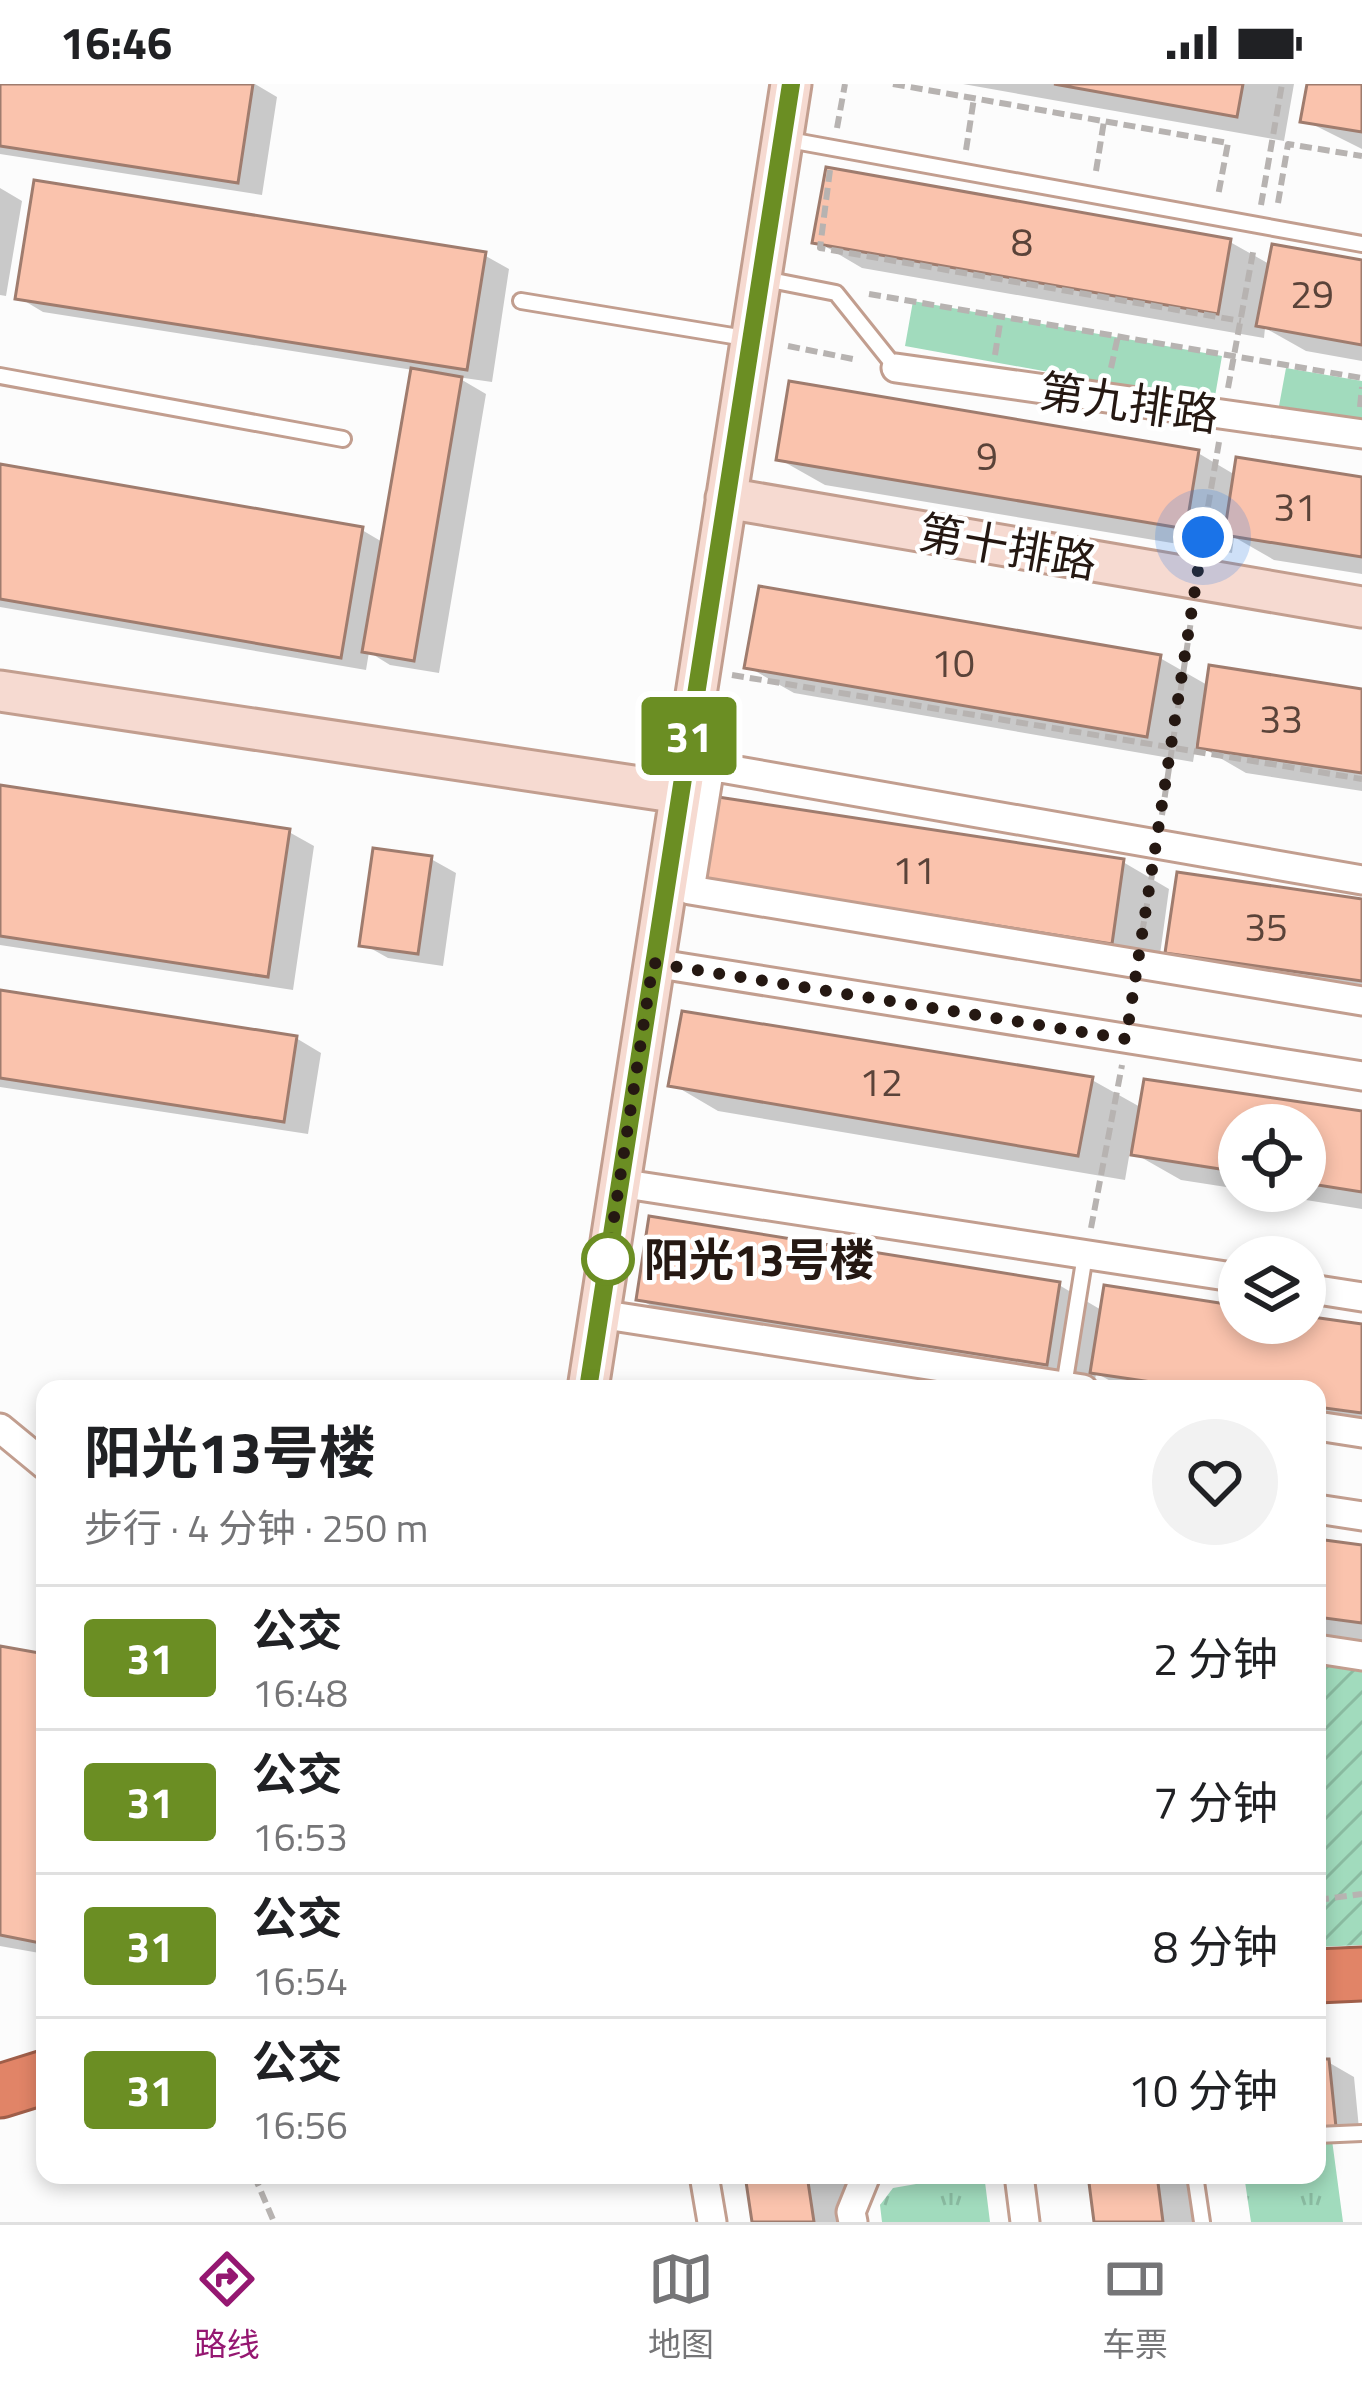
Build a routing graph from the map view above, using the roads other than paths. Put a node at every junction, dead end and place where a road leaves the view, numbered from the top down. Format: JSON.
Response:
{"nodes":[{"id":1,"x":791,"y":84,"type":"edge"},
{"id":2,"x":782,"y":139,"type":"junction"},
{"id":3,"x":1362,"y":244,"type":"edge"},
{"id":4,"x":760,"y":278,"type":"junction"},
{"id":5,"x":521,"y":301,"type":"dead end"},
{"id":6,"x":762,"y":341,"type":"junction"},
{"id":7,"x":896,"y":368,"type":"joint"},
{"id":8,"x":0,"y":376,"type":"edge"},
{"id":9,"x":1362,"y":434,"type":"edge"},
{"id":10,"x":343,"y":439,"type":"dead end"},
{"id":11,"x":726,"y":497,"type":"junction"},
{"id":12,"x":1362,"y":607,"type":"edge"},
{"id":13,"x":0,"y":691,"type":"edge"},
{"id":14,"x":692,"y":774,"type":"junction"},
{"id":15,"x":1362,"y":880,"type":"edge"},
{"id":16,"x":653,"y":963,"type":"junction"},
{"id":17,"x":1362,"y":1001,"type":"edge"},
{"id":18,"x":1362,"y":1076,"type":"edge"},
{"id":19,"x":619,"y":1184,"type":"junction"},
{"id":20,"x":1085,"y":1255,"type":"junction"},
{"id":21,"x":1218,"y":1275,"type":"edge"},
{"id":22,"x":1326,"y":1291,"type":"edge"},
{"id":23,"x":1362,"y":1297,"type":"edge"},
{"id":24,"x":599,"y":1314,"type":"junction"},
{"id":25,"x":589,"y":1380,"type":"edge"},
{"id":26,"x":1019,"y":1380,"type":"edge"},
{"id":27,"x":1071,"y":1380,"type":"edge"},
{"id":28,"x":1326,"y":1427,"type":"edge"},
{"id":29,"x":0,"y":1428,"type":"edge"},
{"id":30,"x":1362,"y":1432,"type":"edge"},
{"id":31,"x":36,"y":1458,"type":"edge"},
{"id":32,"x":1326,"y":1510,"type":"edge"},
{"id":33,"x":1362,"y":1516,"type":"edge"},
{"id":34,"x":1326,"y":1651,"type":"edge"},
{"id":35,"x":1362,"y":1657,"type":"edge"},
{"id":36,"x":1362,"y":1974,"type":"edge"},
{"id":37,"x":1326,"y":1976,"type":"edge"},
{"id":38,"x":36,"y":2080,"type":"edge"},
{"id":39,"x":0,"y":2091,"type":"edge"},
{"id":40,"x":1362,"y":2133,"type":"edge"},
{"id":41,"x":1326,"y":2135,"type":"edge"},
{"id":42,"x":706,"y":2184,"type":"edge"},
{"id":43,"x":862,"y":2184,"type":"edge"},
{"id":44,"x":1020,"y":2184,"type":"edge"},
{"id":45,"x":1197,"y":2184,"type":"edge"},
{"id":46,"x":712,"y":2222,"type":"edge"},
{"id":47,"x":853,"y":2222,"type":"edge"},
{"id":48,"x":1025,"y":2222,"type":"edge"},
{"id":49,"x":1202,"y":2222,"type":"edge"}],
"edges":[{"from":1,"to":2,"type":"street"},
{"from":2,"to":3,"type":"lane"},
{"from":2,"to":4,"type":"street"},
{"from":4,"to":6,"type":"street"},
{"from":4,"to":7,"type":"lane"},
{"from":5,"to":6,"type":"lane"},
{"from":6,"to":11,"type":"street"},
{"from":7,"to":9,"type":"street","name":"第九排路"},
{"from":8,"to":10,"type":"lane"},
{"from":11,"to":12,"type":"street","name":"第十排路"},
{"from":11,"to":14,"type":"street"},
{"from":13,"to":14,"type":"street"},
{"from":14,"to":15,"type":"street"},
{"from":14,"to":16,"type":"street"},
{"from":14,"to":17,"type":"street"},
{"from":16,"to":18,"type":"street"},
{"from":16,"to":19,"type":"street"},
{"from":19,"to":20,"type":"street"},
{"from":19,"to":24,"type":"street"},
{"from":20,"to":21,"type":"street"},
{"from":20,"to":27,"type":"lane"},
{"from":22,"to":23,"type":"street"},
{"from":24,"to":25,"type":"street"},
{"from":24,"to":26,"type":"street"},
{"from":28,"to":30,"type":"street"},
{"from":29,"to":31,"type":"street"},
{"from":32,"to":33,"type":"street"},
{"from":34,"to":35,"type":"street"},
{"from":36,"to":37,"type":"highway"},
{"from":38,"to":39,"type":"highway"},
{"from":40,"to":41,"type":"lane"},
{"from":42,"to":46,"type":"street"},
{"from":43,"to":47,"type":"street"},
{"from":44,"to":48,"type":"street"},
{"from":45,"to":49,"type":"lane"}]}
